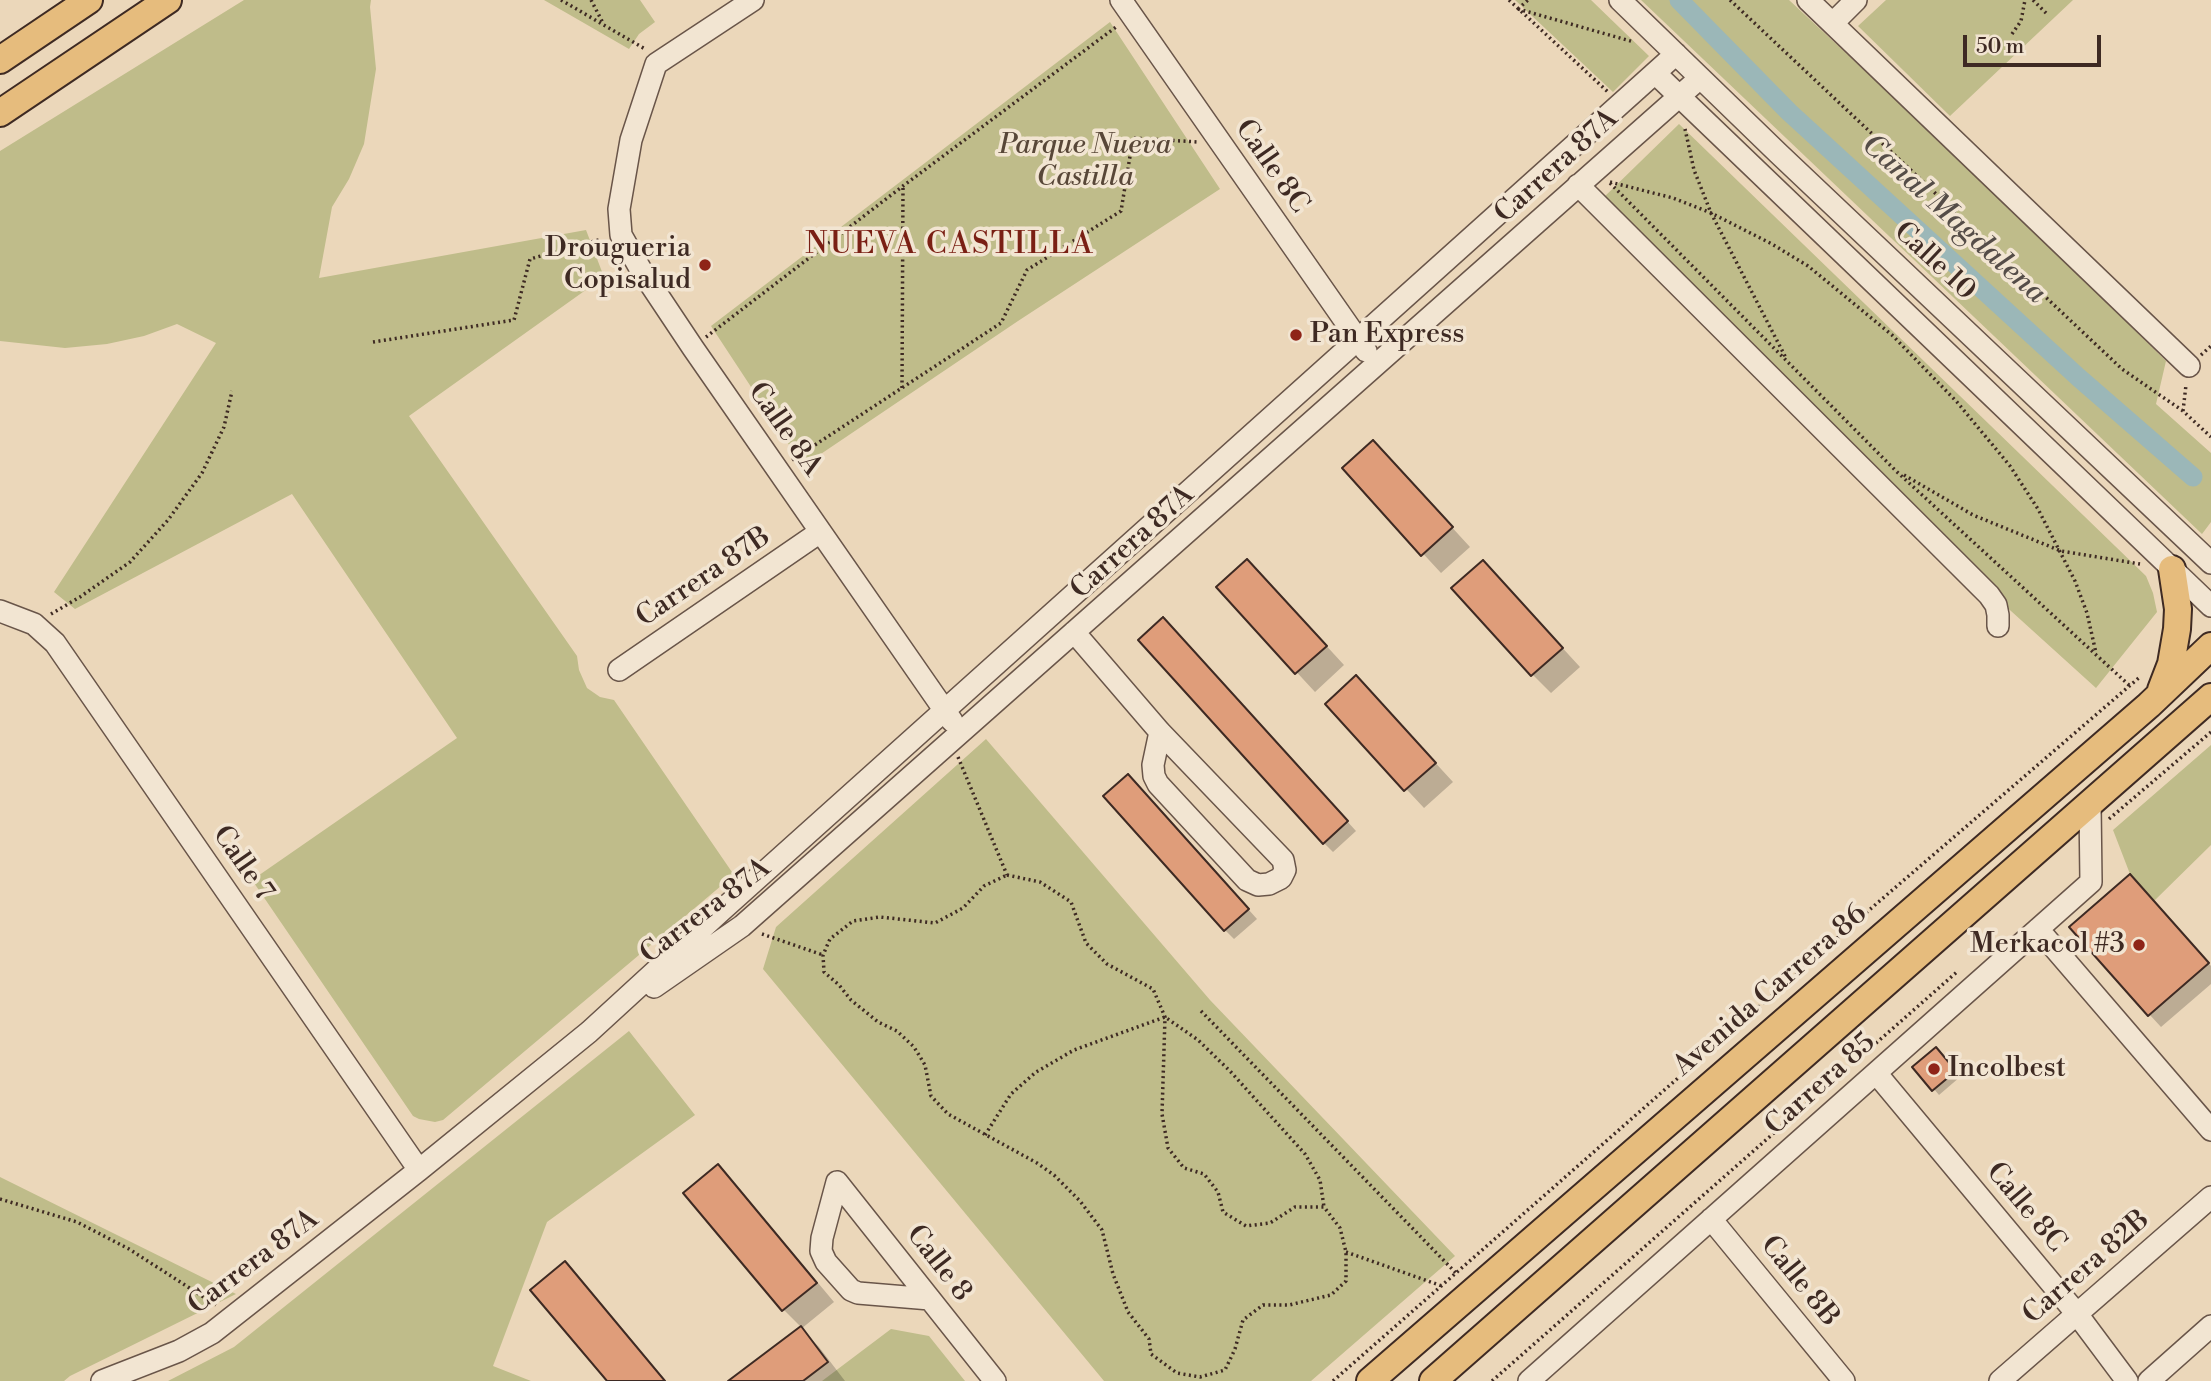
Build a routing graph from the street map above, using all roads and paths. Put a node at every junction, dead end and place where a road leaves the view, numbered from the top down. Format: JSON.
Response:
{"nodes":[{"id":1,"x":89,"y":0,"type":"edge"},
{"id":2,"x":168,"y":0,"type":"edge"},
{"id":3,"x":561,"y":0,"type":"edge"},
{"id":4,"x":591,"y":0,"type":"edge"},
{"id":5,"x":753,"y":0,"type":"edge"},
{"id":6,"x":1509,"y":0,"type":"edge"},
{"id":7,"x":1528,"y":0,"type":"edge"},
{"id":8,"x":1620,"y":0,"type":"edge"},
{"id":9,"x":1730,"y":0,"type":"edge"},
{"id":10,"x":1808,"y":0,"type":"edge"},
{"id":11,"x":1856,"y":0,"type":"edge"},
{"id":12,"x":2025,"y":0,"type":"edge"},
{"id":13,"x":2033,"y":0,"type":"edge"},
{"id":14,"x":1126,"y":8,"type":"edge"},
{"id":15,"x":1518,"y":9,"type":"junction"},
{"id":16,"x":2048,"y":15,"type":"dead end"},
{"id":17,"x":1833,"y":23,"type":"junction"},
{"id":18,"x":604,"y":25,"type":"junction"},
{"id":19,"x":2012,"y":34,"type":"dead end"},
{"id":20,"x":1637,"y":43,"type":"dead end"},
{"id":21,"x":645,"y":49,"type":"dead end"},
{"id":22,"x":1676,"y":54,"type":"junction"},
{"id":23,"x":0,"y":61,"type":"edge"},
{"id":24,"x":1656,"y":73,"type":"junction"},
{"id":25,"x":1700,"y":78,"type":"junction"},
{"id":26,"x":1679,"y":96,"type":"junction"},
{"id":27,"x":1621,"y":104,"type":"junction"},
{"id":28,"x":0,"y":113,"type":"edge"},
{"id":29,"x":1222,"y":144,"type":"junction"},
{"id":30,"x":1603,"y":176,"type":"junction"},
{"id":31,"x":1578,"y":185,"type":"junction"},
{"id":32,"x":903,"y":186,"type":"junction"},
{"id":33,"x":1711,"y":214,"type":"junction"},
{"id":34,"x":621,"y":234,"type":"junction"},
{"id":35,"x":1357,"y":340,"type":"junction"},
{"id":36,"x":373,"y":342,"type":"dead end"},
{"id":37,"x":693,"y":348,"type":"junction"},
{"id":38,"x":1789,"y":363,"type":"junction"},
{"id":39,"x":1375,"y":365,"type":"junction"},
{"id":40,"x":2189,"y":366,"type":"dead end"},
{"id":41,"x":902,"y":388,"type":"junction"},
{"id":42,"x":232,"y":391,"type":"dead end"},
{"id":43,"x":2211,"y":437,"type":"edge"},
{"id":44,"x":777,"y":470,"type":"junction"},
{"id":45,"x":1896,"y":471,"type":"junction"},
{"id":46,"x":820,"y":532,"type":"junction"},
{"id":47,"x":2061,"y":551,"type":"junction"},
{"id":48,"x":2211,"y":563,"type":"edge"},
{"id":49,"x":2172,"y":569,"type":"junction"},
{"id":50,"x":2211,"y":606,"type":"edge"},
{"id":51,"x":0,"y":611,"type":"edge"},
{"id":52,"x":34,"y":624,"type":"junction"},
{"id":53,"x":1998,"y":626,"type":"dead end"},
{"id":54,"x":1074,"y":632,"type":"junction"},
{"id":55,"x":2211,"y":646,"type":"edge"},
{"id":56,"x":2096,"y":656,"type":"junction"},
{"id":57,"x":620,"y":670,"type":"dead end"},
{"id":58,"x":2146,"y":673,"type":"dead end"},
{"id":59,"x":2130,"y":686,"type":"junction"},
{"id":60,"x":2159,"y":696,"type":"junction"},
{"id":61,"x":2211,"y":697,"type":"edge"},
{"id":62,"x":944,"y":711,"type":"junction"},
{"id":63,"x":1160,"y":732,"type":"junction"},
{"id":64,"x":2211,"y":732,"type":"edge"},
{"id":65,"x":956,"y":736,"type":"junction"},
{"id":66,"x":2090,"y":803,"type":"junction"},
{"id":67,"x":2090,"y":835,"type":"junction"},
{"id":68,"x":1007,"y":875,"type":"junction"},
{"id":69,"x":742,"y":926,"type":"junction"},
{"id":70,"x":2038,"y":929,"type":"junction"},
{"id":71,"x":823,"y":955,"type":"junction"},
{"id":72,"x":1961,"y":969,"type":"dead end"},
{"id":73,"x":1201,"y":1011,"type":"dead end"},
{"id":74,"x":1165,"y":1017,"type":"junction"},
{"id":75,"x":589,"y":1032,"type":"junction"},
{"id":76,"x":1876,"y":1073,"type":"junction"},
{"id":77,"x":2211,"y":1130,"type":"edge"},
{"id":78,"x":985,"y":1135,"type":"junction"},
{"id":79,"x":419,"y":1170,"type":"junction"},
{"id":80,"x":2211,"y":1197,"type":"edge"},
{"id":81,"x":0,"y":1199,"type":"edge"},
{"id":82,"x":1324,"y":1206,"type":"junction"},
{"id":83,"x":1711,"y":1219,"type":"junction"},
{"id":84,"x":1346,"y":1252,"type":"junction"},
{"id":85,"x":1456,"y":1273,"type":"junction"},
{"id":86,"x":1442,"y":1286,"type":"junction"},
{"id":87,"x":930,"y":1299,"type":"junction"},
{"id":88,"x":2077,"y":1314,"type":"junction"},
{"id":89,"x":231,"y":1318,"type":"junction"},
{"id":90,"x":2211,"y":1326,"type":"edge"},
{"id":91,"x":1543,"y":1376,"type":"edge"},
{"id":92,"x":102,"y":1381,"type":"edge"},
{"id":93,"x":995,"y":1381,"type":"edge"},
{"id":94,"x":1333,"y":1381,"type":"edge"},
{"id":95,"x":1370,"y":1381,"type":"edge"},
{"id":96,"x":1433,"y":1381,"type":"edge"},
{"id":97,"x":1492,"y":1381,"type":"edge"},
{"id":98,"x":1844,"y":1381,"type":"edge"},
{"id":99,"x":2000,"y":1381,"type":"edge"},
{"id":100,"x":2127,"y":1381,"type":"edge"},
{"id":101,"x":2149,"y":1381,"type":"edge"}],
"edges":[{"from":1,"to":23,"type":"main road"},
{"from":2,"to":28,"type":"main road"},
{"from":3,"to":18,"type":"path"},
{"from":4,"to":18,"type":"path"},
{"from":5,"to":34,"type":"street","name":"Calle 8A"},
{"from":6,"to":15,"type":"path"},
{"from":7,"to":15,"type":"path"},
{"from":8,"to":22,"type":"street","name":"Calle 10"},
{"from":9,"to":43,"type":"path","name":"Calle 10"},
{"from":10,"to":17,"type":"street"},
{"from":11,"to":17,"type":"street"},
{"from":12,"to":19,"type":"path"},
{"from":13,"to":16,"type":"path"},
{"from":14,"to":29,"type":"street","name":"Calle 8C"},
{"from":14,"to":32,"type":"path"},
{"from":15,"to":20,"type":"path"},
{"from":15,"to":27,"type":"path"},
{"from":17,"to":40,"type":"street"},
{"from":18,"to":21,"type":"path"},
{"from":22,"to":24,"type":"street","name":"Carrera 87A"},
{"from":22,"to":25,"type":"street","name":"Calle 10"},
{"from":24,"to":26,"type":"street","name":"Calle 10"},
{"from":24,"to":27,"type":"street","name":"Carrera 87A"},
{"from":25,"to":26,"type":"street","name":"Carrera 87A"},
{"from":25,"to":48,"type":"street","name":"Calle 10"},
{"from":26,"to":30,"type":"street","name":"Carrera 87A"},
{"from":26,"to":33,"type":"path"},
{"from":26,"to":49,"type":"street","name":"Calle 10"},
{"from":27,"to":35,"type":"street","name":"Carrera 87A"},
{"from":29,"to":35,"type":"street","name":"Calle 8C"},
{"from":29,"to":41,"type":"path"},
{"from":30,"to":31,"type":"street","name":"Carrera 87A"},
{"from":30,"to":33,"type":"path"},
{"from":30,"to":38,"type":"path"},
{"from":31,"to":39,"type":"street","name":"Carrera 87A"},
{"from":31,"to":53,"type":"street"},
{"from":32,"to":37,"type":"path"},
{"from":32,"to":41,"type":"path"},
{"from":33,"to":38,"type":"path"},
{"from":33,"to":47,"type":"path"},
{"from":34,"to":36,"type":"path"},
{"from":34,"to":37,"type":"street","name":"Calle 8A"},
{"from":35,"to":39,"type":"street","name":"Calle 8C"},
{"from":35,"to":62,"type":"street","name":"Carrera 87A"},
{"from":37,"to":44,"type":"street","name":"Calle 8A"},
{"from":38,"to":45,"type":"path"},
{"from":39,"to":54,"type":"street","name":"Carrera 87A"},
{"from":41,"to":44,"type":"path"},
{"from":42,"to":52,"type":"path"},
{"from":44,"to":46,"type":"street","name":"Calle 8A"},
{"from":45,"to":47,"type":"path"},
{"from":45,"to":56,"type":"path"},
{"from":46,"to":57,"type":"street","name":"Carrera 87B"},
{"from":46,"to":62,"type":"street","name":"Calle 8A"},
{"from":47,"to":49,"type":"path"},
{"from":47,"to":56,"type":"path"},
{"from":49,"to":50,"type":"street","name":"Calle 10"},
{"from":49,"to":60,"type":"main road"},
{"from":51,"to":52,"type":"street","name":"Calle 7"},
{"from":52,"to":79,"type":"street","name":"Calle 7"},
{"from":54,"to":63,"type":"street"},
{"from":54,"to":65,"type":"street","name":"Carrera 87A"},
{"from":55,"to":60,"type":"main road","name":"Avenida Carrera 86"},
{"from":56,"to":59,"type":"path"},
{"from":58,"to":59,"type":"path"},
{"from":59,"to":85,"type":"path"},
{"from":60,"to":95,"type":"main road","name":"Avenida Carrera 86"},
{"from":61,"to":66,"type":"main road"},
{"from":62,"to":65,"type":"street","name":"Calle 8A"},
{"from":62,"to":75,"type":"street","name":"Carrera 87A"},
{"from":63,"to":63,"type":"street"},
{"from":64,"to":67,"type":"path"},
{"from":65,"to":68,"type":"path"},
{"from":65,"to":69,"type":"street","name":"Carrera 87A"},
{"from":66,"to":67,"type":"street","name":"Carrera 85"},
{"from":66,"to":96,"type":"main road"},
{"from":67,"to":70,"type":"street","name":"Carrera 85"},
{"from":68,"to":71,"type":"path"},
{"from":68,"to":74,"type":"path"},
{"from":69,"to":71,"type":"path"},
{"from":69,"to":75,"type":"street","name":"Carrera 87A"},
{"from":70,"to":76,"type":"street","name":"Carrera 85"},
{"from":70,"to":77,"type":"street"},
{"from":71,"to":78,"type":"path"},
{"from":72,"to":97,"type":"path"},
{"from":73,"to":85,"type":"path"},
{"from":74,"to":78,"type":"path"},
{"from":74,"to":82,"type":"path"},
{"from":74,"to":82,"type":"path"},
{"from":75,"to":79,"type":"street","name":"Carrera 87A"},
{"from":76,"to":83,"type":"street","name":"Carrera 85"},
{"from":76,"to":88,"type":"street","name":"Calle 8C"},
{"from":78,"to":84,"type":"path"},
{"from":79,"to":89,"type":"street","name":"Carrera 87A"},
{"from":80,"to":88,"type":"street","name":"Carrera 82B"},
{"from":81,"to":89,"type":"path"},
{"from":82,"to":84,"type":"path"},
{"from":83,"to":91,"type":"street","name":"Carrera 85"},
{"from":83,"to":98,"type":"street","name":"Calle 8B"},
{"from":84,"to":86,"type":"path"},
{"from":85,"to":86,"type":"path"},
{"from":86,"to":94,"type":"path"},
{"from":87,"to":87,"type":"street","name":"Calle 8"},
{"from":87,"to":93,"type":"street","name":"Calle 8"},
{"from":88,"to":99,"type":"street","name":"Carrera 82B"},
{"from":88,"to":100,"type":"street","name":"Calle 8C"},
{"from":89,"to":92,"type":"street","name":"Carrera 87A"},
{"from":90,"to":101,"type":"street"}]}
